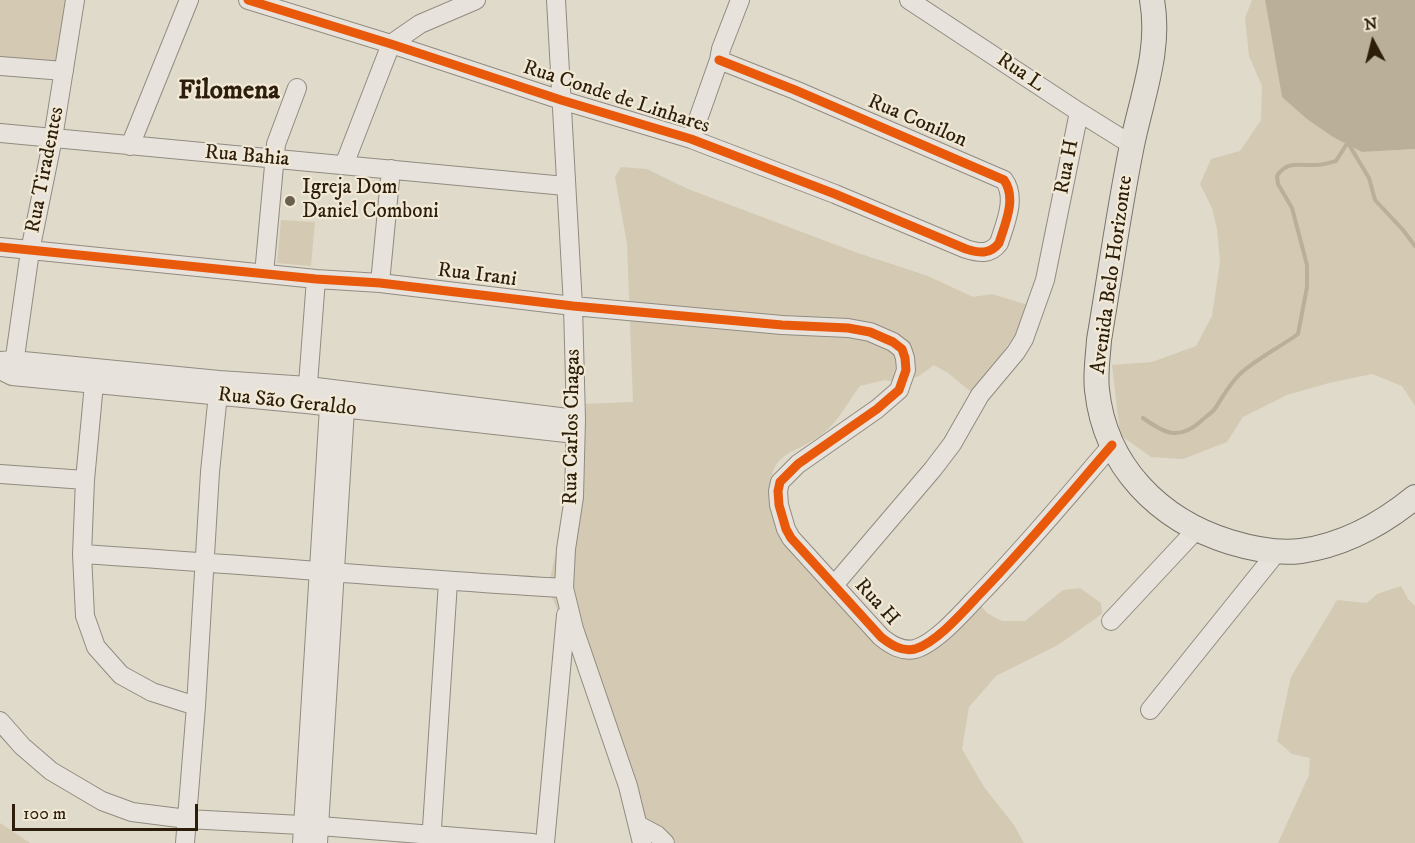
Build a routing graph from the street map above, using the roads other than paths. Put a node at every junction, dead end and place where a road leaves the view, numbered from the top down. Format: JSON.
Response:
{"nodes":[{"id":1,"x":75,"y":0,"type":"edge"},
{"id":2,"x":189,"y":0,"type":"edge"},
{"id":3,"x":248,"y":0,"type":"edge"},
{"id":4,"x":476,"y":0,"type":"edge"},
{"id":5,"x":556,"y":0,"type":"edge"},
{"id":6,"x":740,"y":0,"type":"edge"},
{"id":7,"x":909,"y":0,"type":"edge"},
{"id":8,"x":1152,"y":0,"type":"edge"},
{"id":9,"x":391,"y":44,"type":"junction"},
{"id":10,"x":719,"y":60,"type":"junction"},
{"id":11,"x":0,"y":66,"type":"edge"},
{"id":12,"x":64,"y":71,"type":"junction"},
{"id":13,"x":297,"y":88,"type":"dead end"},
{"id":14,"x":561,"y":100,"type":"junction"},
{"id":15,"x":1078,"y":112,"type":"junction"},
{"id":16,"x":0,"y":133,"type":"edge"},
{"id":17,"x":53,"y":138,"type":"junction"},
{"id":18,"x":691,"y":139,"type":"junction"},
{"id":19,"x":1132,"y":145,"type":"junction"},
{"id":20,"x":130,"y":146,"type":"junction"},
{"id":21,"x":274,"y":160,"type":"junction"},
{"id":22,"x":344,"y":165,"type":"junction"},
{"id":23,"x":391,"y":169,"type":"junction"},
{"id":24,"x":565,"y":186,"type":"junction"},
{"id":25,"x":0,"y":247,"type":"edge"},
{"id":26,"x":966,"y":249,"type":"joint"},
{"id":27,"x":30,"y":251,"type":"junction"},
{"id":28,"x":264,"y":274,"type":"junction"},
{"id":29,"x":316,"y":279,"type":"junction"},
{"id":30,"x":380,"y":283,"type":"junction"},
{"id":31,"x":573,"y":306,"type":"junction"},
{"id":32,"x":6,"y":367,"type":"edge"},
{"id":33,"x":94,"y":376,"type":"junction"},
{"id":34,"x":218,"y":388,"type":"junction"},
{"id":35,"x":899,"y":390,"type":"joint"},
{"id":36,"x":307,"y":395,"type":"junction"},
{"id":37,"x":337,"y":408,"type":"junction"},
{"id":38,"x":575,"y":427,"type":"junction"},
{"id":39,"x":1112,"y":444,"type":"junction"},
{"id":40,"x":0,"y":474,"type":"edge"},
{"id":41,"x":85,"y":480,"type":"junction"},
{"id":42,"x":1415,"y":497,"type":"edge"},
{"id":43,"x":1196,"y":530,"type":"junction"},
{"id":44,"x":1277,"y":552,"type":"junction"},
{"id":45,"x":82,"y":554,"type":"junction"},
{"id":46,"x":204,"y":562,"type":"junction"},
{"id":47,"x":327,"y":571,"type":"junction"},
{"id":48,"x":448,"y":582,"type":"junction"},
{"id":49,"x":835,"y":584,"type":"junction"},
{"id":50,"x":566,"y":596,"type":"junction"},
{"id":51,"x":1111,"y":621,"type":"dead end"},
{"id":52,"x":196,"y":706,"type":"junction"},
{"id":53,"x":1150,"y":710,"type":"dead end"},
{"id":54,"x":0,"y":721,"type":"edge"},
{"id":55,"x":187,"y":819,"type":"junction"},
{"id":56,"x":314,"y":831,"type":"edge"},
{"id":57,"x":640,"y":834,"type":"edge"},
{"id":58,"x":431,"y":839,"type":"edge"},
{"id":59,"x":185,"y":843,"type":"edge"},
{"id":60,"x":302,"y":843,"type":"edge"},
{"id":61,"x":533,"y":843,"type":"edge"},
{"id":62,"x":545,"y":843,"type":"edge"},
{"id":63,"x":665,"y":843,"type":"edge"}],
"edges":[{"from":1,"to":12,"type":"street","name":"Rua Tiradentes"},
{"from":2,"to":20,"type":"street"},
{"from":3,"to":9,"type":"street","name":"Rua Conde de Linhares"},
{"from":4,"to":9,"type":"street"},
{"from":5,"to":14,"type":"street","name":"Rua Carlos Chagas"},
{"from":6,"to":10,"type":"street"},
{"from":7,"to":15,"type":"street","name":"Rua L"},
{"from":8,"to":19,"type":"main road","name":"Avenida Belo Horizonte"},
{"from":9,"to":14,"type":"street","name":"Rua Conde de Linhares"},
{"from":9,"to":22,"type":"street"},
{"from":10,"to":18,"type":"street"},
{"from":10,"to":26,"type":"street","name":"Rua Conilon"},
{"from":11,"to":12,"type":"street"},
{"from":12,"to":17,"type":"street","name":"Rua Tiradentes"},
{"from":13,"to":21,"type":"street"},
{"from":14,"to":18,"type":"street","name":"Rua Conde de Linhares"},
{"from":14,"to":24,"type":"street","name":"Rua Carlos Chagas"},
{"from":15,"to":19,"type":"street","name":"Rua L"},
{"from":15,"to":49,"type":"street","name":"Rua H"},
{"from":16,"to":17,"type":"street","name":"Rua Bahia"},
{"from":17,"to":20,"type":"street","name":"Rua Bahia"},
{"from":17,"to":27,"type":"street","name":"Rua Tiradentes"},
{"from":18,"to":26,"type":"street","name":"Rua Conde de Linhares"},
{"from":19,"to":39,"type":"main road","name":"Avenida Belo Horizonte"},
{"from":20,"to":21,"type":"street","name":"Rua Bahia"},
{"from":21,"to":22,"type":"street","name":"Rua Bahia"},
{"from":21,"to":28,"type":"street"},
{"from":22,"to":23,"type":"street","name":"Rua Bahia"},
{"from":23,"to":24,"type":"street","name":"Rua Bahia"},
{"from":23,"to":30,"type":"street"},
{"from":24,"to":31,"type":"street","name":"Rua Carlos Chagas"},
{"from":25,"to":27,"type":"street","name":"Rua Irani"},
{"from":27,"to":28,"type":"street","name":"Rua Irani"},
{"from":27,"to":32,"type":"street","name":"Rua Tiradentes"},
{"from":28,"to":29,"type":"street","name":"Rua Irani"},
{"from":29,"to":30,"type":"street","name":"Rua Irani"},
{"from":29,"to":36,"type":"street"},
{"from":30,"to":31,"type":"street","name":"Rua Irani"},
{"from":31,"to":35,"type":"street","name":"Rua Irani"},
{"from":31,"to":38,"type":"street","name":"Rua Carlos Chagas"},
{"from":32,"to":33,"type":"street","name":"Rua São Geraldo"},
{"from":33,"to":34,"type":"street","name":"Rua São Geraldo"},
{"from":33,"to":41,"type":"street"},
{"from":34,"to":36,"type":"street","name":"Rua São Geraldo"},
{"from":34,"to":46,"type":"street"},
{"from":35,"to":49,"type":"street","name":"Rua H"},
{"from":36,"to":37,"type":"street","name":"Rua São Geraldo"},
{"from":36,"to":38,"type":"street","name":"Rua São Geraldo"},
{"from":37,"to":38,"type":"street","name":"Rua São Geraldo"},
{"from":37,"to":47,"type":"street"},
{"from":38,"to":50,"type":"street","name":"Rua Carlos Chagas"},
{"from":39,"to":43,"type":"main road","name":"Avenida Belo Horizonte"},
{"from":39,"to":49,"type":"street","name":"Rua H"},
{"from":40,"to":41,"type":"street"},
{"from":41,"to":45,"type":"street"},
{"from":42,"to":44,"type":"main road","name":"Avenida Belo Horizonte"},
{"from":43,"to":44,"type":"main road","name":"Avenida Belo Horizonte"},
{"from":43,"to":51,"type":"street"},
{"from":44,"to":53,"type":"street"},
{"from":45,"to":46,"type":"street"},
{"from":45,"to":52,"type":"street"},
{"from":46,"to":47,"type":"street"},
{"from":46,"to":52,"type":"street"},
{"from":47,"to":48,"type":"street"},
{"from":47,"to":56,"type":"street"},
{"from":48,"to":50,"type":"street"},
{"from":48,"to":58,"type":"street"},
{"from":50,"to":57,"type":"street","name":"Rua Carlos Chagas"},
{"from":50,"to":62,"type":"street"},
{"from":52,"to":55,"type":"street"},
{"from":54,"to":55,"type":"street"},
{"from":55,"to":56,"type":"street"},
{"from":55,"to":59,"type":"street"},
{"from":56,"to":58,"type":"street"},
{"from":56,"to":60,"type":"street"},
{"from":57,"to":63,"type":"street"},
{"from":58,"to":61,"type":"street"}]}
